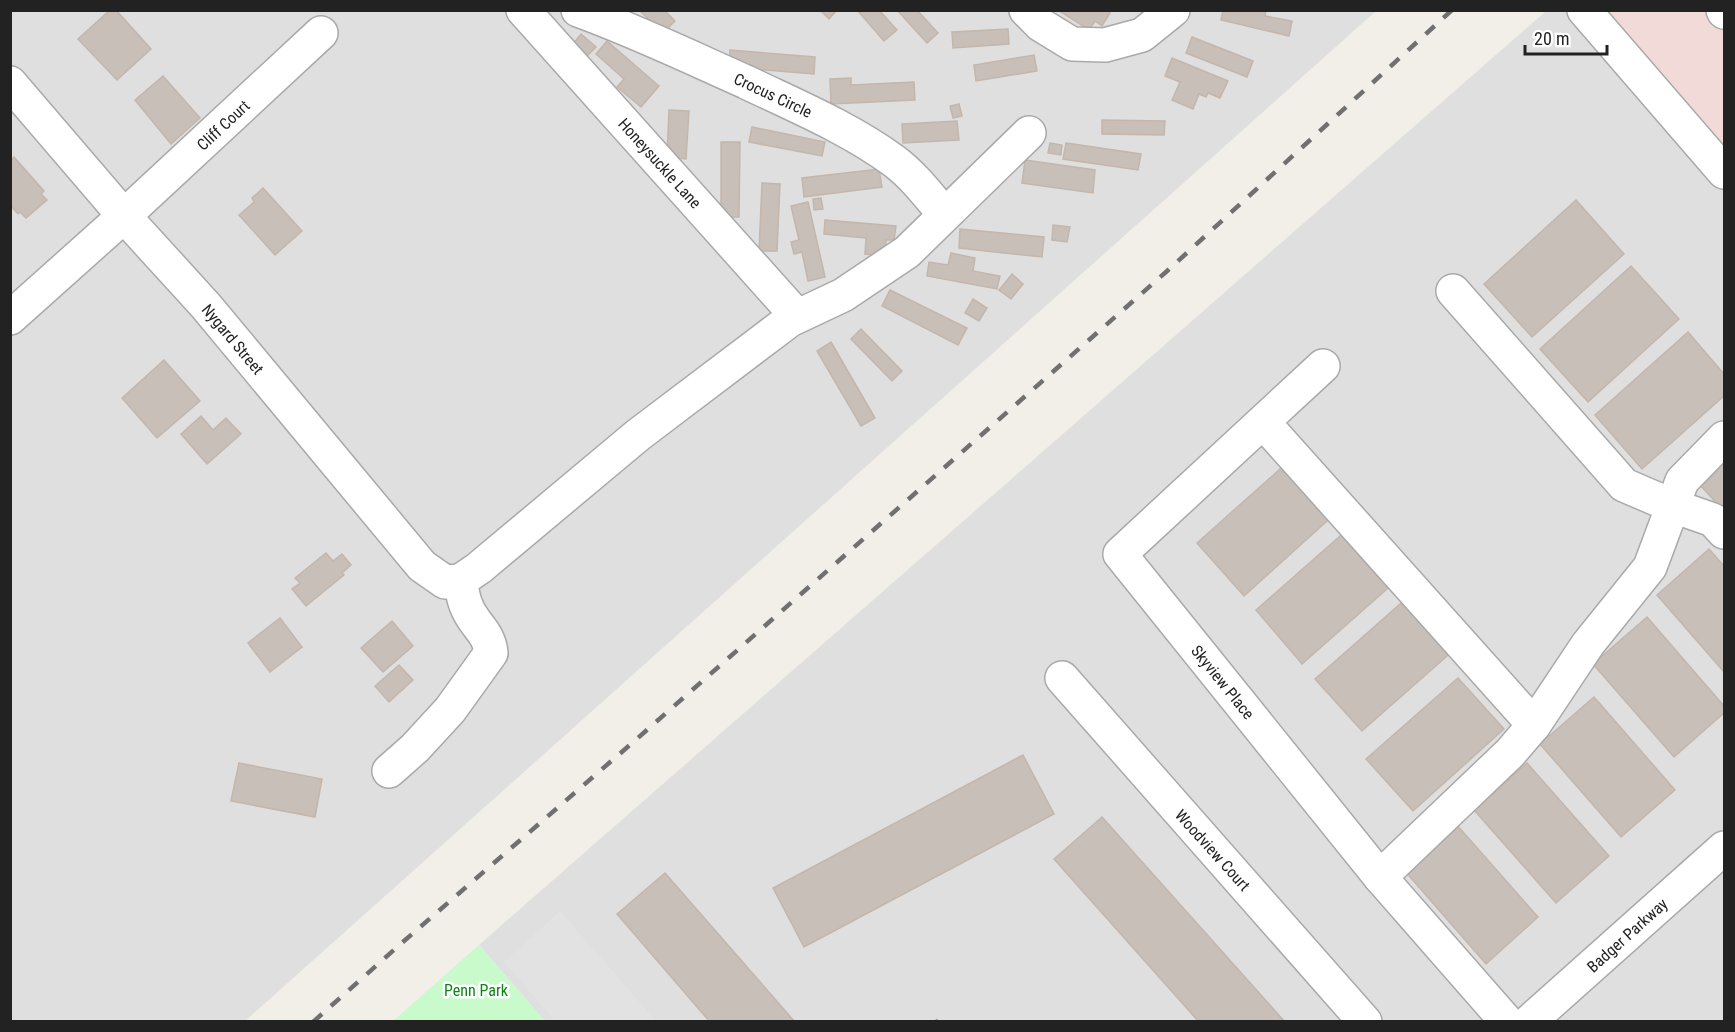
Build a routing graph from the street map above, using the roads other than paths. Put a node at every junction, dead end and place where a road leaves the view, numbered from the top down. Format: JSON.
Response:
{"nodes":[{"id":1,"x":523,"y":10,"type":"edge"},
{"id":2,"x":578,"y":10,"type":"edge"},
{"id":3,"x":1026,"y":10,"type":"edge"},
{"id":4,"x":1173,"y":10,"type":"edge"},
{"id":5,"x":1584,"y":10,"type":"edge"},
{"id":6,"x":321,"y":33,"type":"dead end"},
{"id":7,"x":10,"y":83,"type":"edge"},
{"id":8,"x":1029,"y":133,"type":"dead end"},
{"id":9,"x":1725,"y":172,"type":"edge"},
{"id":10,"x":944,"y":214,"type":"junction"},
{"id":11,"x":124,"y":216,"type":"junction"},
{"id":12,"x":1453,"y":291,"type":"dead end"},
{"id":13,"x":797,"y":316,"type":"junction"},
{"id":14,"x":10,"y":318,"type":"edge"},
{"id":15,"x":1323,"y":366,"type":"dead end"},
{"id":16,"x":1263,"y":422,"type":"junction"},
{"id":17,"x":1725,"y":438,"type":"edge"},
{"id":18,"x":1673,"y":506,"type":"junction"},
{"id":19,"x":1725,"y":531,"type":"edge"},
{"id":20,"x":460,"y":581,"type":"junction"},
{"id":21,"x":1062,"y":678,"type":"dead end"},
{"id":22,"x":1534,"y":725,"type":"junction"},
{"id":23,"x":389,"y":771,"type":"dead end"},
{"id":24,"x":1725,"y":848,"type":"edge"},
{"id":25,"x":1380,"y":877,"type":"junction"},
{"id":26,"x":1365,"y":1022,"type":"edge"},
{"id":27,"x":1507,"y":1022,"type":"edge"},
{"id":28,"x":1530,"y":1022,"type":"edge"}],
"edges":[{"from":1,"to":13,"type":"street","name":"Honeysuckle Lane"},
{"from":2,"to":10,"type":"street","name":"Crocus Circle"},
{"from":3,"to":4,"type":"street"},
{"from":5,"to":9,"type":"street"},
{"from":6,"to":11,"type":"street","name":"Cliff Court"},
{"from":7,"to":11,"type":"street","name":"Nygard Street"},
{"from":8,"to":10,"type":"street"},
{"from":10,"to":13,"type":"street"},
{"from":11,"to":14,"type":"street","name":"Cliff Court"},
{"from":11,"to":20,"type":"street","name":"Nygard Street"},
{"from":12,"to":18,"type":"street"},
{"from":13,"to":20,"type":"street"},
{"from":15,"to":16,"type":"street","name":"Skyview Place"},
{"from":16,"to":22,"type":"street"},
{"from":16,"to":25,"type":"street","name":"Skyview Place"},
{"from":17,"to":18,"type":"street"},
{"from":18,"to":19,"type":"street"},
{"from":18,"to":22,"type":"street"},
{"from":20,"to":23,"type":"street"},
{"from":21,"to":26,"type":"street","name":"Woodview Court"},
{"from":22,"to":25,"type":"street"},
{"from":24,"to":28,"type":"street","name":"Badger Parkway"},
{"from":25,"to":27,"type":"street","name":"Skyview Place"}]}
